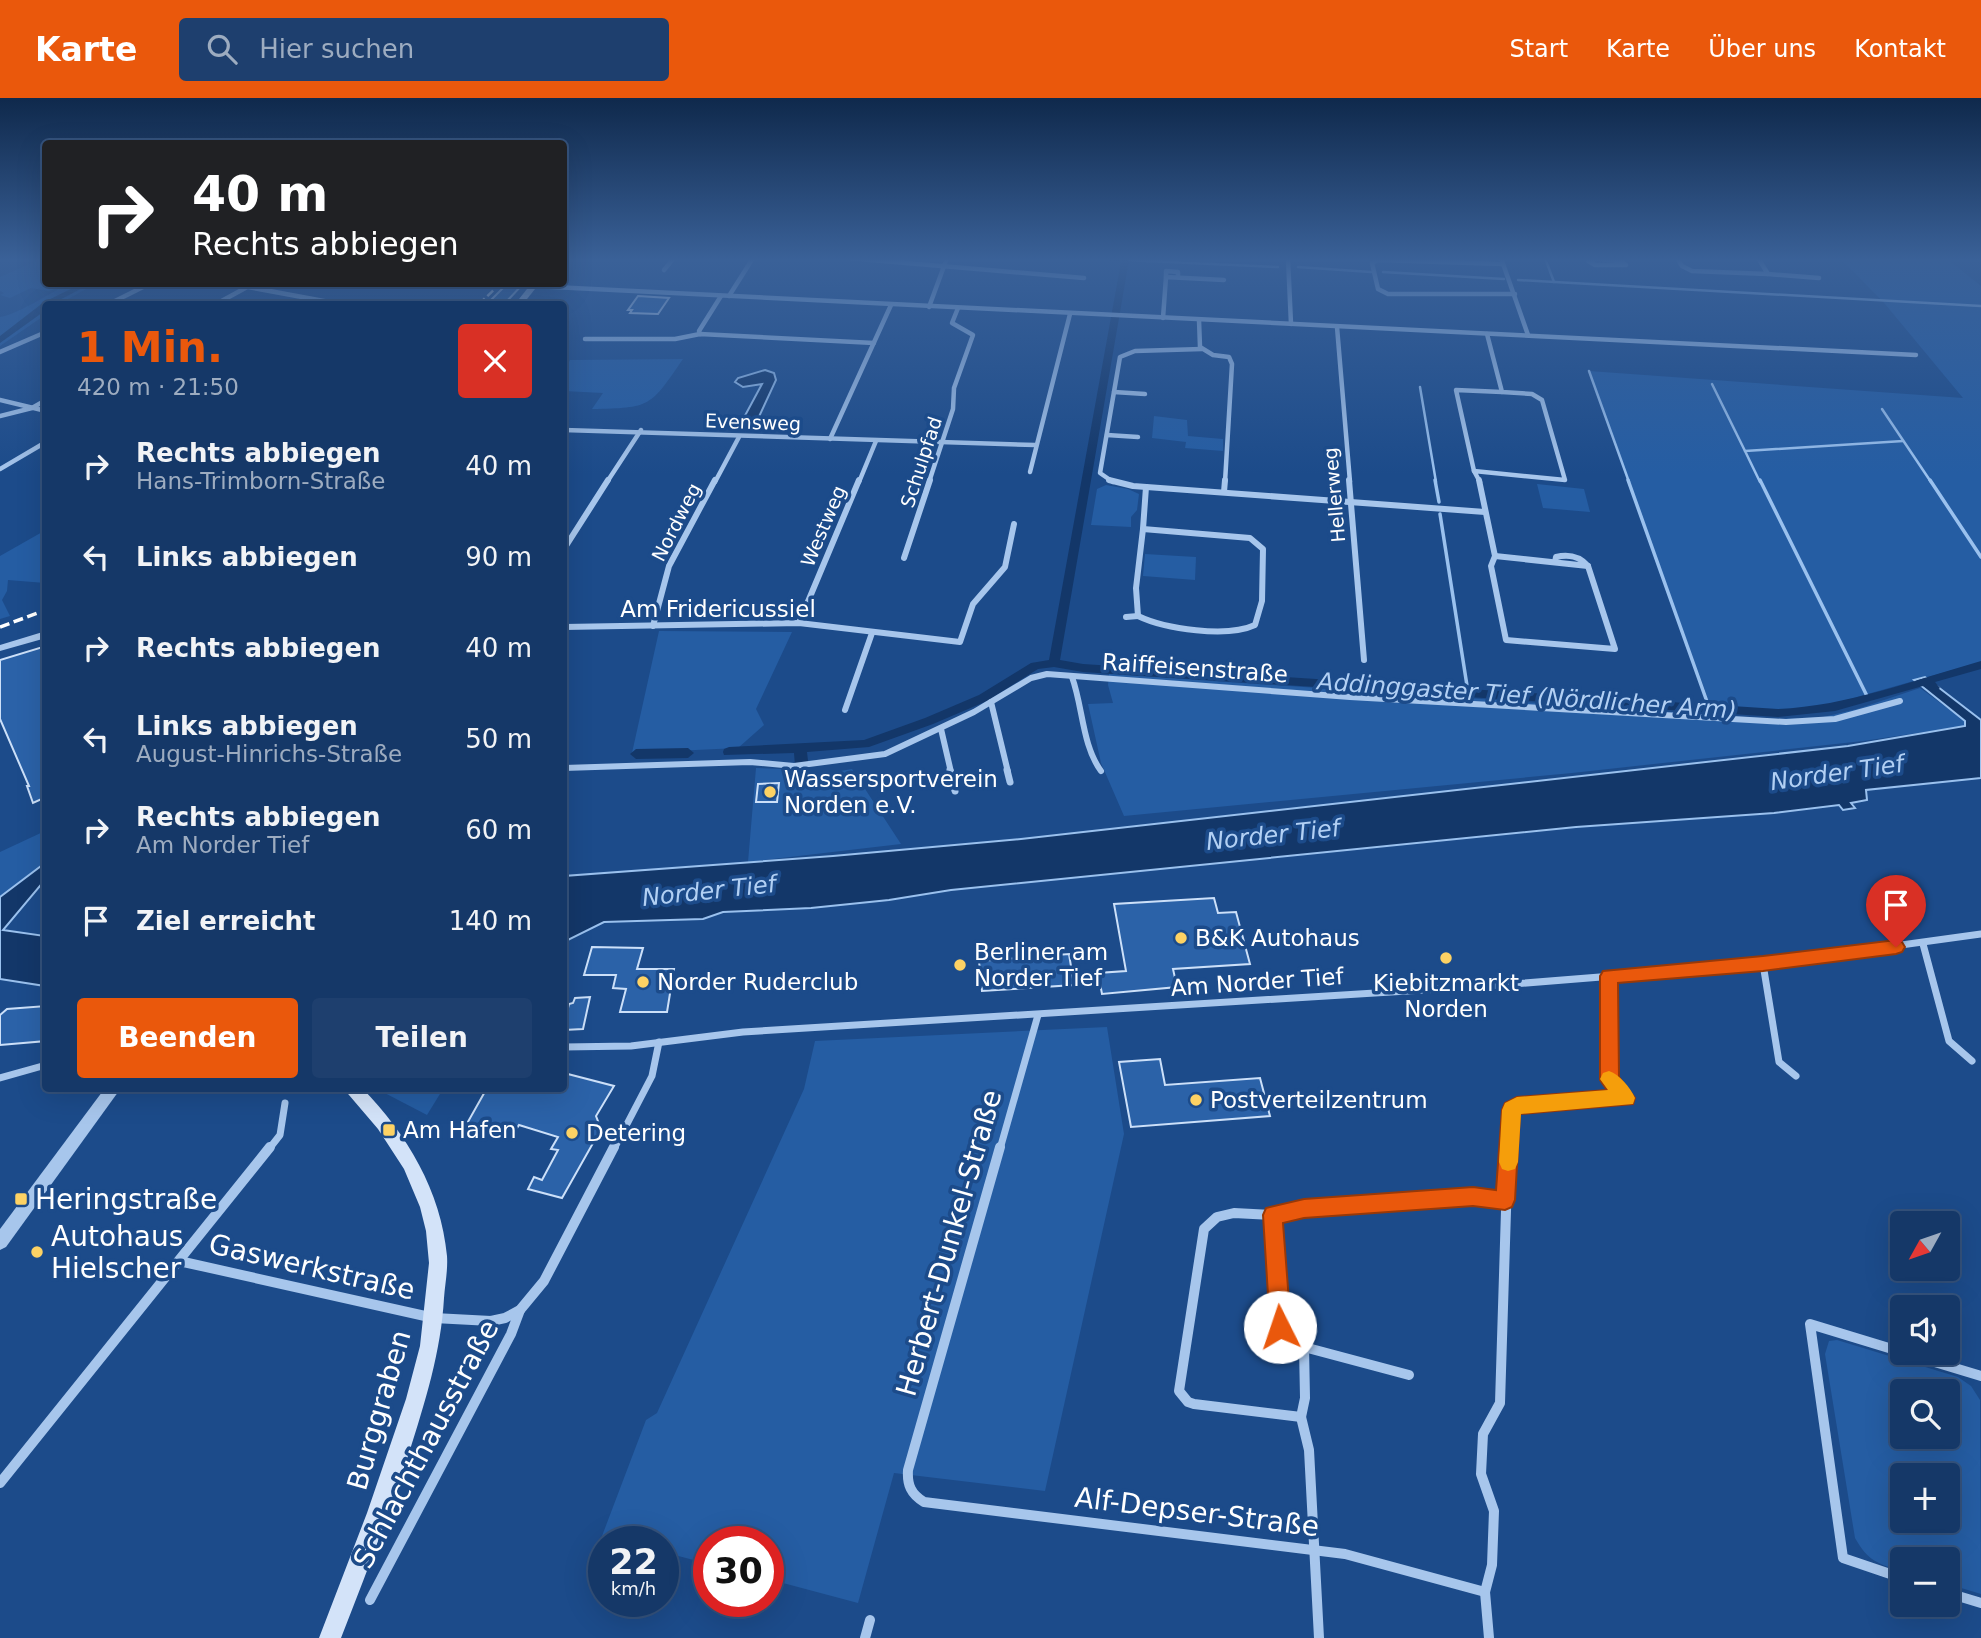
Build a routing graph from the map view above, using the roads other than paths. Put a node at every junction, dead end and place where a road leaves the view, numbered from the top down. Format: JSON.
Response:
{"nodes":[{"id":1,"x":700,"y":330,"type":"edge"},
{"id":2,"x":880,"y":330,"type":"edge"},
{"id":3,"x":964,"y":330,"type":"edge"},
{"id":4,"x":1066,"y":330,"type":"edge"},
{"id":5,"x":1199,"y":330,"type":"edge"},
{"id":6,"x":1337,"y":330,"type":"edge"},
{"id":7,"x":1399,"y":330,"type":"edge"},
{"id":8,"x":1526,"y":330,"type":"edge"},
{"id":9,"x":42,"y":334,"type":"edge"},
{"id":10,"x":701,"y":334,"type":"junction"},
{"id":11,"x":1488,"y":334,"type":"junction"},
{"id":12,"x":1528,"y":335,"type":"junction"},
{"id":13,"x":585,"y":339,"type":"dead end"},
{"id":14,"x":874,"y":343,"type":"junction"},
{"id":15,"x":1202,"y":349,"type":"junction"},
{"id":16,"x":0,"y":352,"type":"edge"},
{"id":17,"x":1916,"y":355,"type":"dead end"},
{"id":18,"x":1114,"y":391,"type":"junction"},
{"id":19,"x":1502,"y":392,"type":"junction"},
{"id":20,"x":1145,"y":394,"type":"dead end"},
{"id":21,"x":0,"y":400,"type":"edge"},
{"id":22,"x":42,"y":402,"type":"edge"},
{"id":23,"x":32,"y":408,"type":"junction"},
{"id":24,"x":42,"y":410,"type":"edge"},
{"id":25,"x":0,"y":416,"type":"edge"},
{"id":26,"x":567,"y":430,"type":"edge"},
{"id":27,"x":641,"y":430,"type":"junction"},
{"id":28,"x":1107,"y":435,"type":"junction"},
{"id":29,"x":739,"y":436,"type":"junction"},
{"id":30,"x":1138,"y":437,"type":"dead end"},
{"id":31,"x":830,"y":439,"type":"junction"},
{"id":32,"x":876,"y":441,"type":"junction"},
{"id":33,"x":942,"y":441,"type":"junction"},
{"id":34,"x":42,"y":444,"type":"edge"},
{"id":35,"x":1035,"y":445,"type":"junction"},
{"id":36,"x":0,"y":469,"type":"edge"},
{"id":37,"x":1030,"y":472,"type":"dead end"},
{"id":38,"x":1475,"y":473,"type":"junction"},
{"id":39,"x":1146,"y":487,"type":"junction"},
{"id":40,"x":1224,"y":492,"type":"junction"},
{"id":41,"x":1350,"y":500,"type":"junction"},
{"id":42,"x":1485,"y":512,"type":"junction"},
{"id":43,"x":1014,"y":524,"type":"dead end"},
{"id":44,"x":1143,"y":529,"type":"junction"},
{"id":45,"x":567,"y":544,"type":"edge"},
{"id":46,"x":1495,"y":556,"type":"junction"},
{"id":47,"x":904,"y":558,"type":"dead end"},
{"id":48,"x":1138,"y":616,"type":"junction"},
{"id":49,"x":1126,"y":617,"type":"dead end"},
{"id":50,"x":799,"y":623,"type":"junction"},
{"id":51,"x":567,"y":626,"type":"edge"},
{"id":52,"x":653,"y":626,"type":"junction"},
{"id":53,"x":872,"y":633,"type":"junction"},
{"id":54,"x":42,"y":635,"type":"edge"},
{"id":55,"x":0,"y":649,"type":"edge"},
{"id":56,"x":1364,"y":660,"type":"dead end"},
{"id":57,"x":1072,"y":677,"type":"junction"},
{"id":58,"x":1900,"y":701,"type":"dead end"},
{"id":59,"x":992,"y":702,"type":"junction"},
{"id":60,"x":845,"y":710,"type":"dead end"},
{"id":61,"x":941,"y":729,"type":"junction"},
{"id":62,"x":567,"y":768,"type":"edge"},
{"id":63,"x":1101,"y":771,"type":"dead end"},
{"id":64,"x":1010,"y":782,"type":"dead end"},
{"id":65,"x":955,"y":791,"type":"dead end"},
{"id":66,"x":1981,"y":934,"type":"edge"},
{"id":67,"x":1923,"y":944,"type":"junction"},
{"id":68,"x":1763,"y":964,"type":"junction"},
{"id":69,"x":1609,"y":976,"type":"junction"},
{"id":70,"x":1038,"y":1015,"type":"junction"},
{"id":71,"x":659,"y":1042,"type":"junction"},
{"id":72,"x":567,"y":1047,"type":"edge"},
{"id":73,"x":1972,"y":1061,"type":"dead end"},
{"id":74,"x":42,"y":1066,"type":"edge"},
{"id":75,"x":1796,"y":1076,"type":"dead end"},
{"id":76,"x":0,"y":1079,"type":"edge"},
{"id":77,"x":111,"y":1092,"type":"edge"},
{"id":78,"x":355,"y":1092,"type":"edge"},
{"id":79,"x":285,"y":1103,"type":"dead end"},
{"id":80,"x":1505,"y":1200,"type":"junction"},
{"id":81,"x":1273,"y":1215,"type":"junction"},
{"id":82,"x":0,"y":1242,"type":"edge"},
{"id":83,"x":179,"y":1261,"type":"junction"},
{"id":84,"x":520,"y":1310,"type":"junction"},
{"id":85,"x":434,"y":1318,"type":"junction"},
{"id":86,"x":1304,"y":1347,"type":"junction"},
{"id":87,"x":1890,"y":1348,"type":"edge"},
{"id":88,"x":1946,"y":1365,"type":"edge"},
{"id":89,"x":1409,"y":1374,"type":"dead end"},
{"id":90,"x":1981,"y":1376,"type":"edge"},
{"id":91,"x":1301,"y":1417,"type":"junction"},
{"id":92,"x":0,"y":1483,"type":"edge"},
{"id":93,"x":907,"y":1485,"type":"joint"},
{"id":94,"x":1314,"y":1549,"type":"junction"},
{"id":95,"x":1890,"y":1574,"type":"edge"},
{"id":96,"x":1485,"y":1592,"type":"junction"},
{"id":97,"x":1960,"y":1596,"type":"edge"},
{"id":98,"x":370,"y":1600,"type":"dead end"},
{"id":99,"x":1981,"y":1603,"type":"edge"},
{"id":100,"x":870,"y":1620,"type":"dead end"},
{"id":101,"x":330,"y":1638,"type":"edge"},
{"id":102,"x":866,"y":1638,"type":"edge"},
{"id":103,"x":1319,"y":1638,"type":"edge"},
{"id":104,"x":1489,"y":1638,"type":"edge"}],
"edges":[{"from":1,"to":10,"type":"street"},
{"from":2,"to":14,"type":"street"},
{"from":3,"to":33,"type":"street","name":"Schulpfad"},
{"from":4,"to":35,"type":"street"},
{"from":5,"to":15,"type":"street"},
{"from":6,"to":41,"type":"street","name":"Hellerweg"},
{"from":7,"to":11,"type":"street"},
{"from":8,"to":12,"type":"street"},
{"from":9,"to":16,"type":"street"},
{"from":10,"to":13,"type":"street"},
{"from":10,"to":14,"type":"street"},
{"from":11,"to":12,"type":"street"},
{"from":11,"to":19,"type":"street"},
{"from":12,"to":17,"type":"street"},
{"from":14,"to":31,"type":"street"},
{"from":15,"to":18,"type":"street"},
{"from":15,"to":40,"type":"street"},
{"from":18,"to":20,"type":"street"},
{"from":18,"to":28,"type":"street"},
{"from":19,"to":38,"type":"street"},
{"from":19,"to":38,"type":"street"},
{"from":21,"to":23,"type":"street"},
{"from":22,"to":23,"type":"street"},
{"from":23,"to":24,"type":"street"},
{"from":23,"to":25,"type":"street"},
{"from":26,"to":27,"type":"street","name":"Evensweg"},
{"from":27,"to":29,"type":"street","name":"Evensweg"},
{"from":27,"to":45,"type":"street"},
{"from":28,"to":30,"type":"street"},
{"from":28,"to":39,"type":"street"},
{"from":29,"to":31,"type":"street","name":"Evensweg"},
{"from":29,"to":52,"type":"street","name":"Nordweg"},
{"from":31,"to":32,"type":"street","name":"Evensweg"},
{"from":32,"to":33,"type":"street","name":"Evensweg"},
{"from":32,"to":50,"type":"street","name":"Westweg"},
{"from":33,"to":35,"type":"street","name":"Evensweg"},
{"from":33,"to":47,"type":"street","name":"Schulpfad"},
{"from":34,"to":36,"type":"street"},
{"from":35,"to":37,"type":"street"},
{"from":38,"to":42,"type":"street"},
{"from":39,"to":40,"type":"street"},
{"from":39,"to":44,"type":"street"},
{"from":40,"to":41,"type":"street"},
{"from":41,"to":42,"type":"street"},
{"from":41,"to":56,"type":"street","name":"Hellerweg"},
{"from":42,"to":46,"type":"street"},
{"from":43,"to":53,"type":"street","name":"Am Fridericussiel"},
{"from":44,"to":48,"type":"street"},
{"from":44,"to":48,"type":"street"},
{"from":46,"to":46,"type":"street"},
{"from":48,"to":49,"type":"street"},
{"from":50,"to":52,"type":"street","name":"Am Fridericussiel"},
{"from":50,"to":53,"type":"street","name":"Am Fridericussiel"},
{"from":51,"to":52,"type":"street","name":"Am Fridericussiel"},
{"from":53,"to":60,"type":"street"},
{"from":54,"to":55,"type":"street"},
{"from":57,"to":58,"type":"street","name":"Raiffeisenstraße"},
{"from":57,"to":59,"type":"street","name":"Raiffeisenstraße"},
{"from":57,"to":63,"type":"street","name":"Raiffeisenstraße"},
{"from":59,"to":61,"type":"street","name":"Raiffeisenstraße"},
{"from":59,"to":64,"type":"street"},
{"from":61,"to":62,"type":"street","name":"Raiffeisenstraße"},
{"from":61,"to":65,"type":"street"},
{"from":66,"to":67,"type":"street","name":"Am Norder Tief"},
{"from":67,"to":68,"type":"street","name":"Am Norder Tief"},
{"from":67,"to":73,"type":"street"},
{"from":68,"to":69,"type":"street","name":"Am Norder Tief"},
{"from":68,"to":75,"type":"street"},
{"from":69,"to":70,"type":"street","name":"Am Norder Tief"},
{"from":69,"to":80,"type":"street"},
{"from":70,"to":71,"type":"street","name":"Am Norder Tief"},
{"from":70,"to":93,"type":"street","name":"Herbert-Dunkel-Straße"},
{"from":71,"to":72,"type":"street"},
{"from":71,"to":84,"type":"street","name":"Schlachthausstraße"},
{"from":74,"to":76,"type":"street"},
{"from":77,"to":82,"type":"street"},
{"from":78,"to":85,"type":"main road","name":"Burggraben"},
{"from":79,"to":83,"type":"street"},
{"from":80,"to":81,"type":"street"},
{"from":80,"to":96,"type":"street"},
{"from":81,"to":86,"type":"street"},
{"from":81,"to":91,"type":"street"},
{"from":83,"to":85,"type":"street","name":"Gaswerkstraße"},
{"from":83,"to":92,"type":"street"},
{"from":84,"to":85,"type":"street","name":"Schlachthausstraße"},
{"from":84,"to":98,"type":"street","name":"Schlachthausstraße"},
{"from":85,"to":101,"type":"main road","name":"Burggraben"},
{"from":86,"to":89,"type":"street"},
{"from":86,"to":91,"type":"street"},
{"from":87,"to":95,"type":"street"},
{"from":88,"to":90,"type":"street"},
{"from":91,"to":94,"type":"street"},
{"from":93,"to":94,"type":"street","name":"Alf-Depser-Straße"},
{"from":94,"to":96,"type":"street","name":"Alf-Depser-Straße"},
{"from":94,"to":103,"type":"street"},
{"from":96,"to":104,"type":"street"},
{"from":97,"to":99,"type":"street"},
{"from":100,"to":102,"type":"street"}]}
